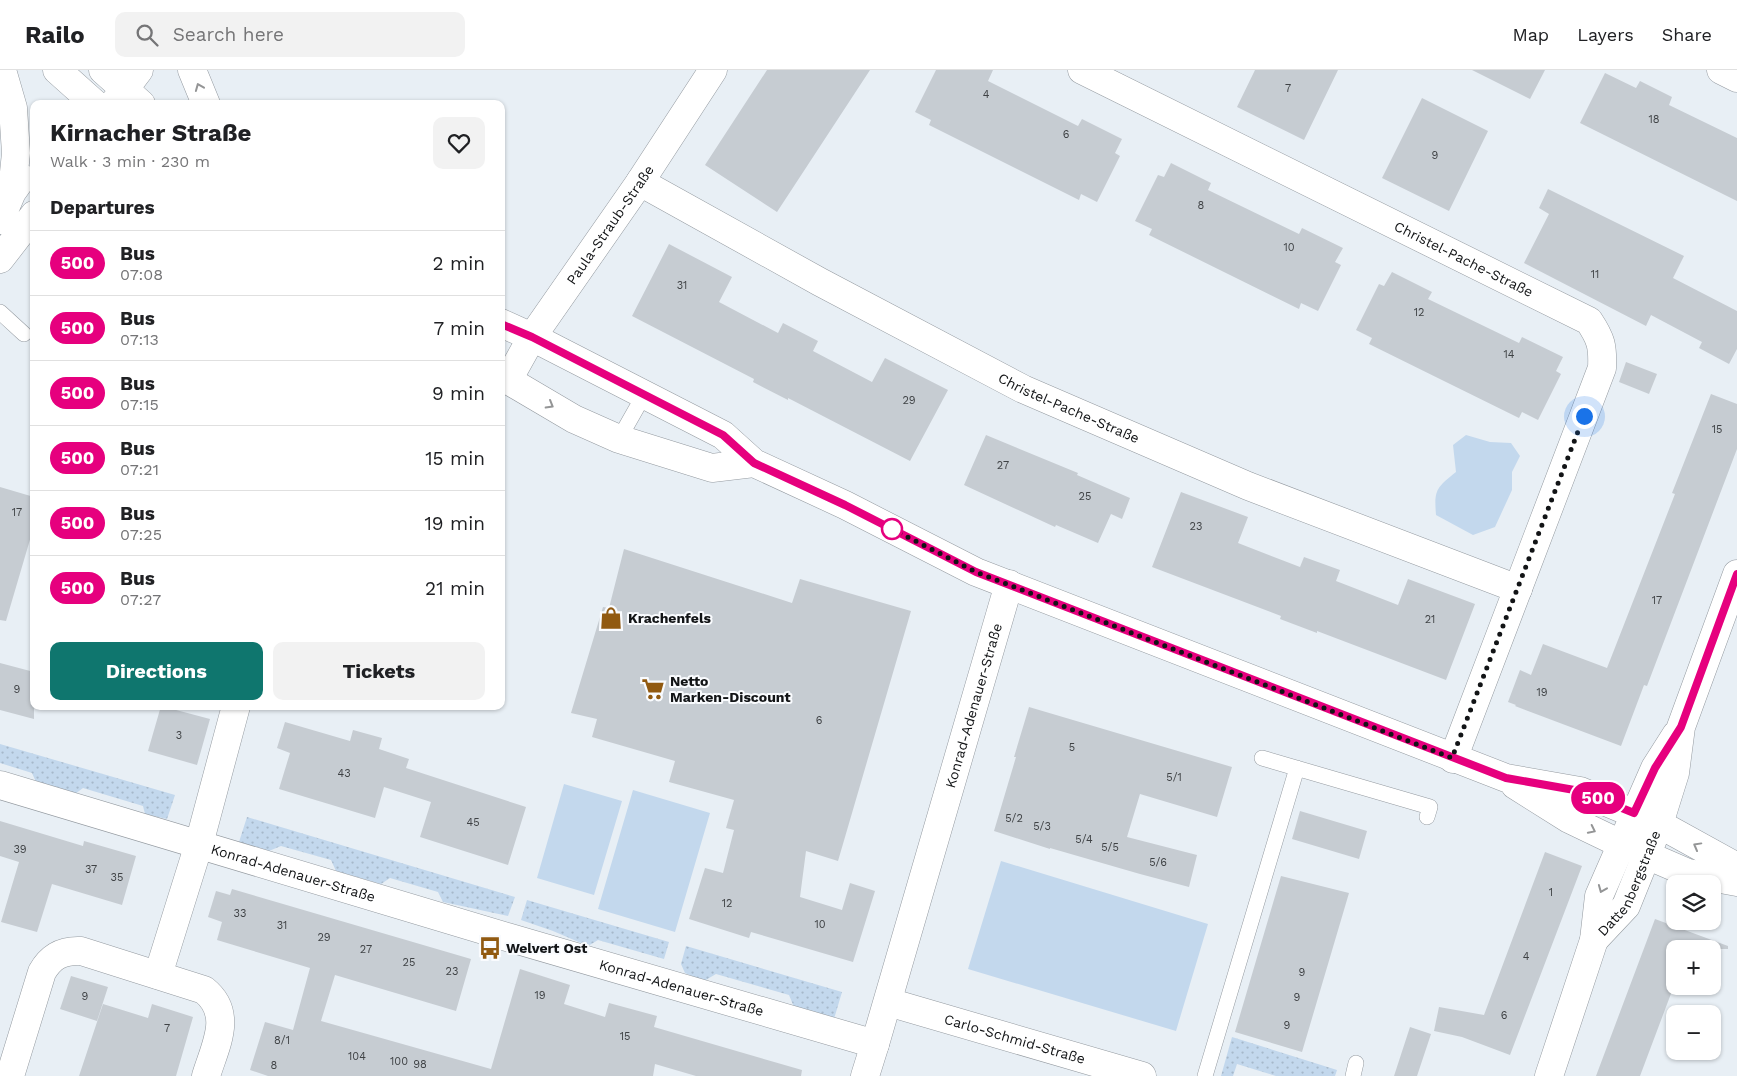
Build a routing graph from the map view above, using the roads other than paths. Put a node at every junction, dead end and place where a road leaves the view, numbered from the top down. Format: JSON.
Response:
{"nodes":[{"id":1,"x":2,"y":70,"type":"edge"},
{"id":2,"x":57,"y":70,"type":"edge"},
{"id":3,"x":103,"y":70,"type":"edge"},
{"id":4,"x":192,"y":70,"type":"edge"},
{"id":5,"x":713,"y":70,"type":"edge"},
{"id":6,"x":1082,"y":70,"type":"edge"},
{"id":7,"x":1721,"y":70,"type":"edge"},
{"id":8,"x":1737,"y":78,"type":"edge"},
{"id":9,"x":86,"y":92,"type":"edge"},
{"id":10,"x":129,"y":92,"type":"edge"},
{"id":11,"x":204,"y":100,"type":"edge"},
{"id":12,"x":30,"y":166,"type":"edge"},
{"id":13,"x":640,"y":182,"type":"junction"},
{"id":14,"x":12,"y":192,"type":"junction"},
{"id":15,"x":23,"y":221,"type":"edge"},
{"id":16,"x":0,"y":259,"type":"edge"},
{"id":17,"x":0,"y":312,"type":"edge"},
{"id":18,"x":505,"y":326,"type":"edge"},
{"id":19,"x":24,"y":334,"type":"dead end"},
{"id":20,"x":532,"y":337,"type":"junction"},
{"id":21,"x":505,"y":378,"type":"edge"},
{"id":22,"x":644,"y":395,"type":"junction"},
{"id":23,"x":619,"y":439,"type":"junction"},
{"id":24,"x":754,"y":463,"type":"junction"},
{"id":25,"x":1737,"y":574,"type":"edge"},
{"id":26,"x":1009,"y":584,"type":"junction"},
{"id":27,"x":1518,"y":589,"type":"junction"},
{"id":28,"x":235,"y":710,"type":"edge"},
{"id":29,"x":1262,"y":758,"type":"dead end"},
{"id":30,"x":1452,"y":758,"type":"junction"},
{"id":31,"x":1297,"y":768,"type":"junction"},
{"id":32,"x":1506,"y":778,"type":"junction"},
{"id":33,"x":0,"y":785,"type":"edge"},
{"id":34,"x":1427,"y":817,"type":"dead end"},
{"id":35,"x":1646,"y":818,"type":"junction"},
{"id":36,"x":199,"y":844,"type":"junction"},
{"id":37,"x":1633,"y":849,"type":"junction"},
{"id":38,"x":1737,"y":867,"type":"edge"},
{"id":39,"x":1737,"y":882,"type":"edge"},
{"id":40,"x":158,"y":975,"type":"junction"},
{"id":41,"x":888,"y":1002,"type":"junction"},
{"id":42,"x":875,"y":1044,"type":"junction"},
{"id":43,"x":10,"y":1076,"type":"edge"},
{"id":44,"x":206,"y":1076,"type":"edge"},
{"id":45,"x":866,"y":1076,"type":"edge"},
{"id":46,"x":1142,"y":1076,"type":"edge"},
{"id":47,"x":1205,"y":1076,"type":"edge"},
{"id":48,"x":1550,"y":1076,"type":"edge"}],
"edges":[{"from":1,"to":14,"type":"street"},
{"from":2,"to":9,"type":"street"},
{"from":3,"to":10,"type":"street"},
{"from":11,"to":4,"type":"street","one_way":true},
{"from":5,"to":13,"type":"street","name":"Paula-Straub-Straße"},
{"from":6,"to":27,"type":"street","name":"Christel-Pache-Straße"},
{"from":7,"to":8,"type":"street"},
{"from":12,"to":14,"type":"street"},
{"from":13,"to":20,"type":"street","name":"Paula-Straub-Straße"},
{"from":13,"to":27,"type":"street","name":"Christel-Pache-Straße"},
{"from":14,"to":15,"type":"street"},
{"from":15,"to":16,"type":"street"},
{"from":17,"to":19,"type":"lane"},
{"from":18,"to":20,"type":"street"},
{"from":20,"to":21,"type":"street","name":"Paula-Straub-Straße"},
{"from":20,"to":22,"type":"street"},
{"from":21,"to":23,"type":"street","one_way":true},
{"from":22,"to":23,"type":"lane"},
{"from":22,"to":24,"type":"street"},
{"from":23,"to":24,"type":"street"},
{"from":24,"to":26,"type":"street"},
{"from":25,"to":35,"type":"street","name":"Dattenbergstraße"},
{"from":26,"to":30,"type":"street"},
{"from":26,"to":41,"type":"street","name":"Konrad-Adenauer-Straße"},
{"from":27,"to":30,"type":"street","name":"Christel-Pache-Straße"},
{"from":28,"to":36,"type":"street"},
{"from":29,"to":31,"type":"lane"},
{"from":30,"to":32,"type":"street"},
{"from":31,"to":34,"type":"lane"},
{"from":31,"to":47,"type":"lane"},
{"from":32,"to":35,"type":"street"},
{"from":32,"to":37,"type":"street","one_way":true},
{"from":33,"to":36,"type":"street","name":"Konrad-Adenauer-Straße"},
{"from":35,"to":37,"type":"street","name":"Dattenbergstraße"},
{"from":38,"to":35,"type":"street","one_way":true},
{"from":36,"to":40,"type":"street"},
{"from":36,"to":42,"type":"street","name":"Konrad-Adenauer-Straße"},
{"from":37,"to":39,"type":"street"},
{"from":37,"to":48,"type":"street","name":"Dattenbergstraße"},
{"from":40,"to":43,"type":"street"},
{"from":40,"to":44,"type":"street"},
{"from":41,"to":42,"type":"street","name":"Konrad-Adenauer-Straße"},
{"from":41,"to":46,"type":"street","name":"Carlo-Schmid-Straße"},
{"from":42,"to":45,"type":"street"}]}
